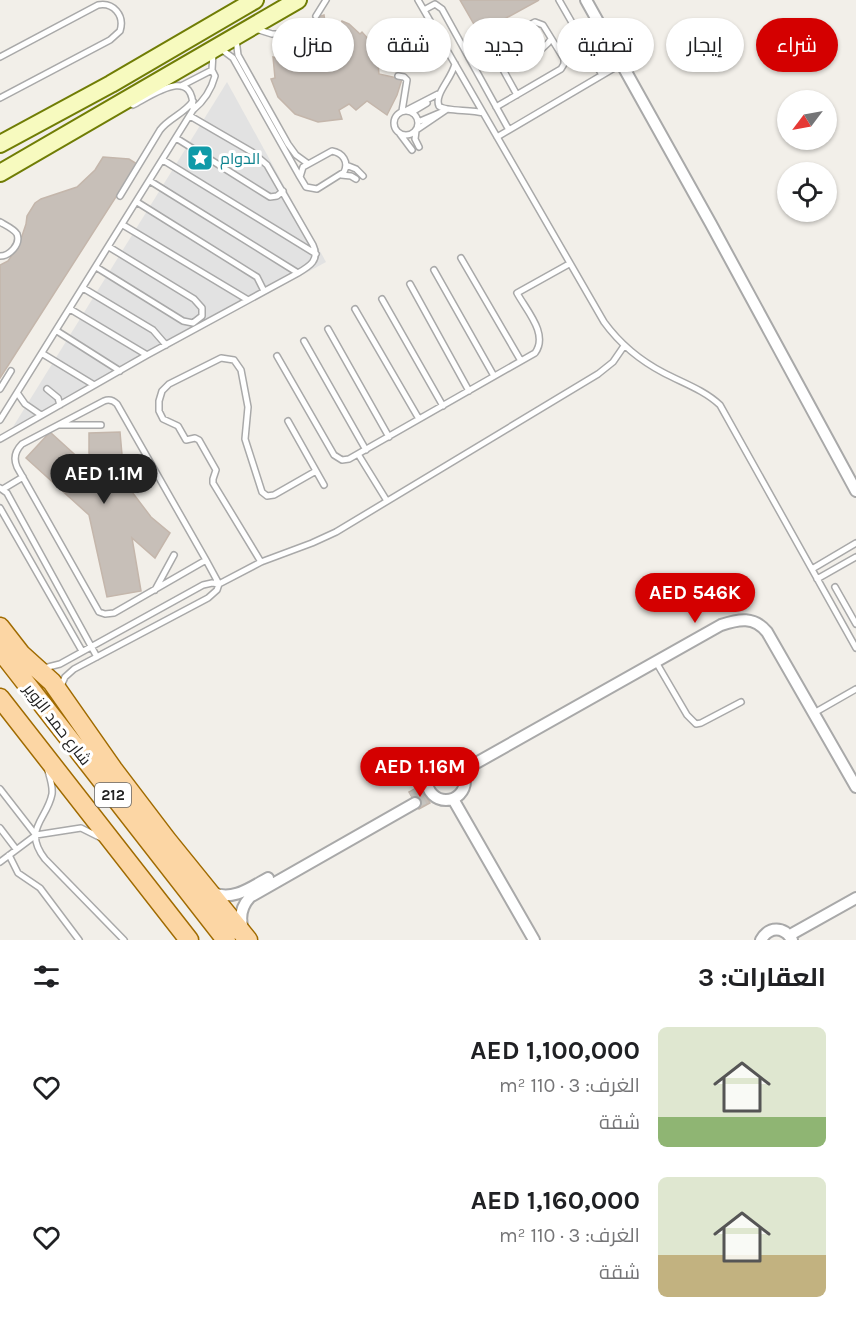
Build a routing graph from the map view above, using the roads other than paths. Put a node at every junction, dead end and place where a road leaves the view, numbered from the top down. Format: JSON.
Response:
{"nodes":[{"id":1,"x":255,"y":0,"type":"edge"},
{"id":2,"x":298,"y":0,"type":"edge"},
{"id":3,"x":326,"y":0,"type":"edge"},
{"id":4,"x":418,"y":0,"type":"edge"},
{"id":5,"x":559,"y":0,"type":"edge"},
{"id":6,"x":586,"y":0,"type":"edge"},
{"id":7,"x":424,"y":10,"type":"junction"},
{"id":8,"x":316,"y":16,"type":"dead end"},
{"id":9,"x":596,"y":18,"type":"edge"},
{"id":10,"x":252,"y":26,"type":"junction"},
{"id":11,"x":545,"y":28,"type":"edge"},
{"id":12,"x":272,"y":33,"type":"edge"},
{"id":13,"x":237,"y":35,"type":"junction"},
{"id":14,"x":551,"y":39,"type":"junction"},
{"id":15,"x":215,"y":47,"type":"junction"},
{"id":16,"x":463,"y":47,"type":"edge"},
{"id":17,"x":545,"y":47,"type":"edge"},
{"id":18,"x":0,"y":57,"type":"edge"},
{"id":19,"x":455,"y":64,"type":"junction"},
{"id":20,"x":212,"y":70,"type":"junction"},
{"id":21,"x":477,"y":72,"type":"edge"},
{"id":22,"x":505,"y":72,"type":"edge"},
{"id":23,"x":607,"y":72,"type":"edge"},
{"id":24,"x":625,"y":72,"type":"edge"},
{"id":25,"x":602,"y":75,"type":"junction"},
{"id":26,"x":398,"y":76,"type":"dead end"},
{"id":27,"x":111,"y":84,"type":"junction"},
{"id":28,"x":181,"y":86,"type":"junction"},
{"id":29,"x":438,"y":94,"type":"junction"},
{"id":30,"x":517,"y":95,"type":"junction"},
{"id":31,"x":0,"y":98,"type":"edge"},
{"id":32,"x":193,"y":101,"type":"junction"},
{"id":33,"x":128,"y":107,"type":"dead end"},
{"id":34,"x":496,"y":107,"type":"junction"},
{"id":35,"x":446,"y":110,"type":"junction"},
{"id":36,"x":407,"y":111,"type":"junction"},
{"id":37,"x":118,"y":113,"type":"dead end"},
{"id":38,"x":191,"y":113,"type":"junction"},
{"id":39,"x":483,"y":113,"type":"junction"},
{"id":40,"x":418,"y":123,"type":"junction"},
{"id":41,"x":416,"y":130,"type":"junction"},
{"id":42,"x":509,"y":130,"type":"junction"},
{"id":43,"x":399,"y":133,"type":"junction"},
{"id":44,"x":497,"y":137,"type":"junction"},
{"id":45,"x":176,"y":138,"type":"junction"},
{"id":46,"x":0,"y":144,"type":"edge"},
{"id":47,"x":49,"y":144,"type":"junction"},
{"id":48,"x":419,"y":147,"type":"dead end"},
{"id":49,"x":412,"y":150,"type":"dead end"},
{"id":50,"x":163,"y":160,"type":"junction"},
{"id":51,"x":306,"y":163,"type":"junction"},
{"id":52,"x":346,"y":165,"type":"junction"},
{"id":53,"x":3,"y":171,"type":"edge"},
{"id":54,"x":341,"y":175,"type":"junction"},
{"id":55,"x":363,"y":176,"type":"dead end"},
{"id":56,"x":300,"y":177,"type":"junction"},
{"id":57,"x":356,"y":179,"type":"dead end"},
{"id":58,"x":150,"y":181,"type":"junction"},
{"id":59,"x":283,"y":191,"type":"junction"},
{"id":60,"x":120,"y":196,"type":"dead end"},
{"id":61,"x":136,"y":202,"type":"junction"},
{"id":62,"x":0,"y":222,"type":"edge"},
{"id":63,"x":123,"y":225,"type":"junction"},
{"id":64,"x":109,"y":247,"type":"junction"},
{"id":65,"x":316,"y":254,"type":"junction"},
{"id":66,"x":0,"y":255,"type":"edge"},
{"id":67,"x":461,"y":258,"type":"dead end"},
{"id":68,"x":569,"y":264,"type":"junction"},
{"id":69,"x":96,"y":267,"type":"junction"},
{"id":70,"x":434,"y":270,"type":"dead end"},
{"id":71,"x":298,"y":273,"type":"junction"},
{"id":72,"x":410,"y":284,"type":"dead end"},
{"id":73,"x":83,"y":288,"type":"junction"},
{"id":74,"x":264,"y":291,"type":"junction"},
{"id":75,"x":382,"y":299,"type":"dead end"},
{"id":76,"x":248,"y":300,"type":"junction"},
{"id":77,"x":70,"y":309,"type":"junction"},
{"id":78,"x":355,"y":309,"type":"dead end"},
{"id":79,"x":327,"y":329,"type":"dead end"},
{"id":80,"x":57,"y":331,"type":"junction"},
{"id":81,"x":304,"y":341,"type":"dead end"},
{"id":82,"x":166,"y":345,"type":"junction"},
{"id":83,"x":624,"y":346,"type":"junction"},
{"id":84,"x":43,"y":354,"type":"junction"},
{"id":85,"x":147,"y":355,"type":"junction"},
{"id":86,"x":277,"y":356,"type":"dead end"},
{"id":87,"x":521,"y":361,"type":"junction"},
{"id":88,"x":120,"y":370,"type":"junction"},
{"id":89,"x":11,"y":371,"type":"dead end"},
{"id":90,"x":494,"y":376,"type":"junction"},
{"id":91,"x":94,"y":385,"type":"junction"},
{"id":92,"x":0,"y":388,"type":"edge"},
{"id":93,"x":47,"y":389,"type":"dead end"},
{"id":94,"x":469,"y":391,"type":"junction"},
{"id":95,"x":18,"y":394,"type":"junction"},
{"id":96,"x":60,"y":405,"type":"junction"},
{"id":97,"x":443,"y":406,"type":"junction"},
{"id":98,"x":41,"y":416,"type":"junction"},
{"id":99,"x":419,"y":419,"type":"junction"},
{"id":100,"x":0,"y":420,"type":"edge"},
{"id":101,"x":288,"y":422,"type":"dead end"},
{"id":102,"x":58,"y":425,"type":"junction"},
{"id":103,"x":101,"y":425,"type":"dead end"},
{"id":104,"x":389,"y":437,"type":"junction"},
{"id":105,"x":0,"y":439,"type":"edge"},
{"id":106,"x":366,"y":450,"type":"junction"},
{"id":107,"x":358,"y":454,"type":"junction"},
{"id":108,"x":316,"y":471,"type":"junction"},
{"id":109,"x":848,"y":474,"type":"junction"},
{"id":110,"x":22,"y":477,"type":"junction"},
{"id":111,"x":324,"y":485,"type":"dead end"},
{"id":112,"x":856,"y":485,"type":"edge"},
{"id":113,"x":2,"y":488,"type":"edge"},
{"id":114,"x":856,"y":491,"type":"edge"},
{"id":115,"x":387,"y":501,"type":"junction"},
{"id":116,"x":0,"y":508,"type":"edge"},
{"id":117,"x":856,"y":543,"type":"edge"},
{"id":118,"x":174,"y":555,"type":"dead end"},
{"id":119,"x":856,"y":556,"type":"edge"},
{"id":120,"x":206,"y":560,"type":"junction"},
{"id":121,"x":261,"y":562,"type":"junction"},
{"id":122,"x":812,"y":569,"type":"junction"},
{"id":123,"x":817,"y":579,"type":"junction"},
{"id":124,"x":219,"y":584,"type":"junction"},
{"id":125,"x":835,"y":587,"type":"dead end"},
{"id":126,"x":155,"y":590,"type":"junction"},
{"id":127,"x":856,"y":624,"type":"edge"},
{"id":128,"x":0,"y":627,"type":"edge"},
{"id":129,"x":91,"y":646,"type":"junction"},
{"id":130,"x":856,"y":648,"type":"edge"},
{"id":131,"x":0,"y":650,"type":"edge"},
{"id":132,"x":82,"y":651,"type":"junction"},
{"id":133,"x":97,"y":657,"type":"junction"},
{"id":134,"x":656,"y":662,"type":"junction"},
{"id":135,"x":37,"y":668,"type":"junction"},
{"id":136,"x":856,"y":689,"type":"edge"},
{"id":137,"x":60,"y":692,"type":"junction"},
{"id":138,"x":0,"y":698,"type":"edge"},
{"id":139,"x":741,"y":702,"type":"dead end"},
{"id":140,"x":814,"y":713,"type":"junction"},
{"id":141,"x":32,"y":740,"type":"junction"},
{"id":142,"x":462,"y":771,"type":"junction"},
{"id":143,"x":856,"y":787,"type":"edge"},
{"id":144,"x":0,"y":789,"type":"edge"},
{"id":145,"x":453,"y":799,"type":"junction"},
{"id":146,"x":0,"y":828,"type":"edge"},
{"id":147,"x":36,"y":835,"type":"junction"},
{"id":148,"x":16,"y":849,"type":"junction"},
{"id":149,"x":9,"y":855,"type":"junction"},
{"id":150,"x":0,"y":862,"type":"edge"},
{"id":151,"x":129,"y":863,"type":"junction"},
{"id":152,"x":207,"y":890,"type":"junction"},
{"id":153,"x":856,"y":898,"type":"edge"},
{"id":154,"x":791,"y":938,"type":"edge"},
{"id":155,"x":80,"y":940,"type":"edge"},
{"id":156,"x":124,"y":940,"type":"edge"},
{"id":157,"x":189,"y":940,"type":"edge"},
{"id":158,"x":226,"y":940,"type":"edge"},
{"id":159,"x":248,"y":940,"type":"edge"},
{"id":160,"x":534,"y":940,"type":"edge"},
{"id":161,"x":761,"y":940,"type":"edge"}],
"edges":[{"from":1,"to":27,"type":"main road"},
{"from":2,"to":10,"type":"main road"},
{"from":3,"to":8,"type":"lane"},
{"from":4,"to":7,"type":"lane"},
{"from":5,"to":25,"type":"lane"},
{"from":6,"to":9,"type":"street"},
{"from":7,"to":16,"type":"lane"},
{"from":7,"to":19,"type":"lane"},
{"from":10,"to":12,"type":"lane"},
{"from":10,"to":13,"type":"main road"},
{"from":11,"to":14,"type":"lane"},
{"from":13,"to":15,"type":"main road"},
{"from":13,"to":51,"type":"lane"},
{"from":14,"to":17,"type":"lane"},
{"from":14,"to":30,"type":"lane"},
{"from":15,"to":20,"type":"lane"},
{"from":15,"to":47,"type":"main road"},
{"from":15,"to":56,"type":"lane"},
{"from":18,"to":31,"type":"lane"},
{"from":19,"to":29,"type":"lane"},
{"from":19,"to":39,"type":"lane"},
{"from":20,"to":28,"type":"lane"},
{"from":20,"to":38,"type":"lane"},
{"from":21,"to":34,"type":"lane"},
{"from":22,"to":30,"type":"lane"},
{"from":23,"to":25,"type":"lane"},
{"from":24,"to":109,"type":"street"},
{"from":25,"to":42,"type":"lane"},
{"from":26,"to":36,"type":"lane"},
{"from":27,"to":46,"type":"main road"},
{"from":27,"to":47,"type":"main road"},
{"from":28,"to":32,"type":"lane"},
{"from":28,"to":33,"type":"lane"},
{"from":29,"to":35,"type":"lane"},
{"from":29,"to":36,"type":"lane"},
{"from":30,"to":34,"type":"lane"},
{"from":32,"to":38,"type":"lane"},
{"from":32,"to":60,"type":"lane"},
{"from":34,"to":42,"type":"lane"},
{"from":35,"to":39,"type":"lane"},
{"from":35,"to":40,"type":"lane"},
{"from":35,"to":41,"type":"lane"},
{"from":36,"to":40,"type":"lane"},
{"from":36,"to":43,"type":"lane"},
{"from":37,"to":47,"type":"lane"},
{"from":38,"to":45,"type":"lane"},
{"from":38,"to":59,"type":"lane"},
{"from":39,"to":44,"type":"lane"},
{"from":40,"to":41,"type":"lane"},
{"from":41,"to":43,"type":"lane"},
{"from":41,"to":48,"type":"lane"},
{"from":42,"to":44,"type":"lane"},
{"from":43,"to":49,"type":"lane"},
{"from":44,"to":68,"type":"lane"},
{"from":45,"to":50,"type":"lane"},
{"from":45,"to":59,"type":"lane"},
{"from":47,"to":53,"type":"main road"},
{"from":50,"to":58,"type":"lane"},
{"from":50,"to":65,"type":"lane"},
{"from":51,"to":52,"type":"lane"},
{"from":51,"to":56,"type":"lane"},
{"from":52,"to":54,"type":"lane"},
{"from":52,"to":55,"type":"lane"},
{"from":54,"to":56,"type":"lane"},
{"from":54,"to":57,"type":"lane"},
{"from":58,"to":61,"type":"lane"},
{"from":58,"to":71,"type":"lane"},
{"from":59,"to":65,"type":"lane"},
{"from":61,"to":63,"type":"lane"},
{"from":61,"to":74,"type":"lane"},
{"from":62,"to":66,"type":"lane"},
{"from":63,"to":64,"type":"lane"},
{"from":63,"to":76,"type":"lane"},
{"from":64,"to":69,"type":"lane"},
{"from":64,"to":69,"type":"lane"},
{"from":65,"to":71,"type":"lane"},
{"from":67,"to":87,"type":"lane"},
{"from":68,"to":83,"type":"lane"},
{"from":68,"to":87,"type":"lane"},
{"from":69,"to":73,"type":"lane"},
{"from":70,"to":90,"type":"lane"},
{"from":71,"to":74,"type":"lane"},
{"from":72,"to":94,"type":"lane"},
{"from":73,"to":77,"type":"lane"},
{"from":73,"to":82,"type":"lane"},
{"from":74,"to":76,"type":"lane"},
{"from":75,"to":97,"type":"lane"},
{"from":76,"to":82,"type":"lane"},
{"from":77,"to":80,"type":"lane"},
{"from":77,"to":85,"type":"lane"},
{"from":78,"to":99,"type":"lane"},
{"from":79,"to":104,"type":"lane"},
{"from":80,"to":84,"type":"lane"},
{"from":80,"to":88,"type":"lane"},
{"from":81,"to":106,"type":"lane"},
{"from":82,"to":85,"type":"lane"},
{"from":83,"to":115,"type":"lane"},
{"from":83,"to":122,"type":"lane"},
{"from":84,"to":91,"type":"lane"},
{"from":84,"to":95,"type":"lane"},
{"from":85,"to":88,"type":"lane"},
{"from":86,"to":107,"type":"lane"},
{"from":87,"to":90,"type":"lane"},
{"from":88,"to":91,"type":"lane"},
{"from":89,"to":92,"type":"lane"},
{"from":90,"to":94,"type":"lane"},
{"from":91,"to":96,"type":"lane"},
{"from":93,"to":96,"type":"lane"},
{"from":94,"to":97,"type":"lane"},
{"from":95,"to":98,"type":"lane"},
{"from":95,"to":100,"type":"lane"},
{"from":96,"to":98,"type":"lane"},
{"from":97,"to":99,"type":"lane"},
{"from":98,"to":105,"type":"lane"},
{"from":99,"to":104,"type":"lane"},
{"from":101,"to":108,"type":"lane"},
{"from":102,"to":103,"type":"lane"},
{"from":102,"to":110,"type":"lane"},
{"from":102,"to":120,"type":"lane"},
{"from":104,"to":106,"type":"lane"},
{"from":106,"to":107,"type":"lane"},
{"from":107,"to":115,"type":"lane"},
{"from":108,"to":111,"type":"lane"},
{"from":108,"to":121,"type":"lane"},
{"from":109,"to":112,"type":"street"},
{"from":109,"to":114,"type":"street"},
{"from":110,"to":113,"type":"lane"},
{"from":110,"to":126,"type":"lane"},
{"from":113,"to":129,"type":"lane"},
{"from":115,"to":121,"type":"lane"},
{"from":116,"to":132,"type":"lane"},
{"from":117,"to":122,"type":"lane"},
{"from":118,"to":126,"type":"lane"},
{"from":119,"to":123,"type":"lane"},
{"from":120,"to":124,"type":"lane"},
{"from":120,"to":126,"type":"lane"},
{"from":121,"to":124,"type":"lane"},
{"from":122,"to":123,"type":"lane"},
{"from":123,"to":130,"type":"lane"},
{"from":124,"to":129,"type":"lane"},
{"from":124,"to":133,"type":"lane"},
{"from":125,"to":127,"type":"lane"},
{"from":128,"to":135,"type":"main road"},
{"from":129,"to":132,"type":"lane"},
{"from":129,"to":133,"type":"lane"},
{"from":131,"to":158,"type":"main road","name":"شارع حمد الزوير","number":"212"},
{"from":132,"to":135,"type":"lane"},
{"from":133,"to":137,"type":"lane"},
{"from":134,"to":139,"type":"lane"},
{"from":134,"to":140,"type":"street"},
{"from":134,"to":142,"type":"street"},
{"from":135,"to":137,"type":"main road"},
{"from":136,"to":140,"type":"lane"},
{"from":137,"to":152,"type":"main road"},
{"from":138,"to":141,"type":"main road","name":"شارع حمد الزوير","number":"212"},
{"from":140,"to":143,"type":"street"},
{"from":141,"to":147,"type":"lane"},
{"from":141,"to":151,"type":"main road","name":"شارع حمد الزوير","number":"212"},
{"from":142,"to":145,"type":"street"},
{"from":142,"to":145,"type":"street"},
{"from":144,"to":147,"type":"lane"},
{"from":145,"to":160,"type":"street"},
{"from":146,"to":148,"type":"lane"},
{"from":147,"to":148,"type":"lane"},
{"from":147,"to":151,"type":"lane"},
{"from":147,"to":156,"type":"lane"},
{"from":148,"to":149,"type":"lane"},
{"from":149,"to":150,"type":"lane"},
{"from":149,"to":155,"type":"lane"},
{"from":151,"to":157,"type":"main road","name":"شارع حمد الزوير","number":"212"},
{"from":152,"to":159,"type":"main road"},
{"from":152,"to":159,"type":"street"},
{"from":153,"to":154,"type":"street"},
{"from":154,"to":161,"type":"street"}]}
